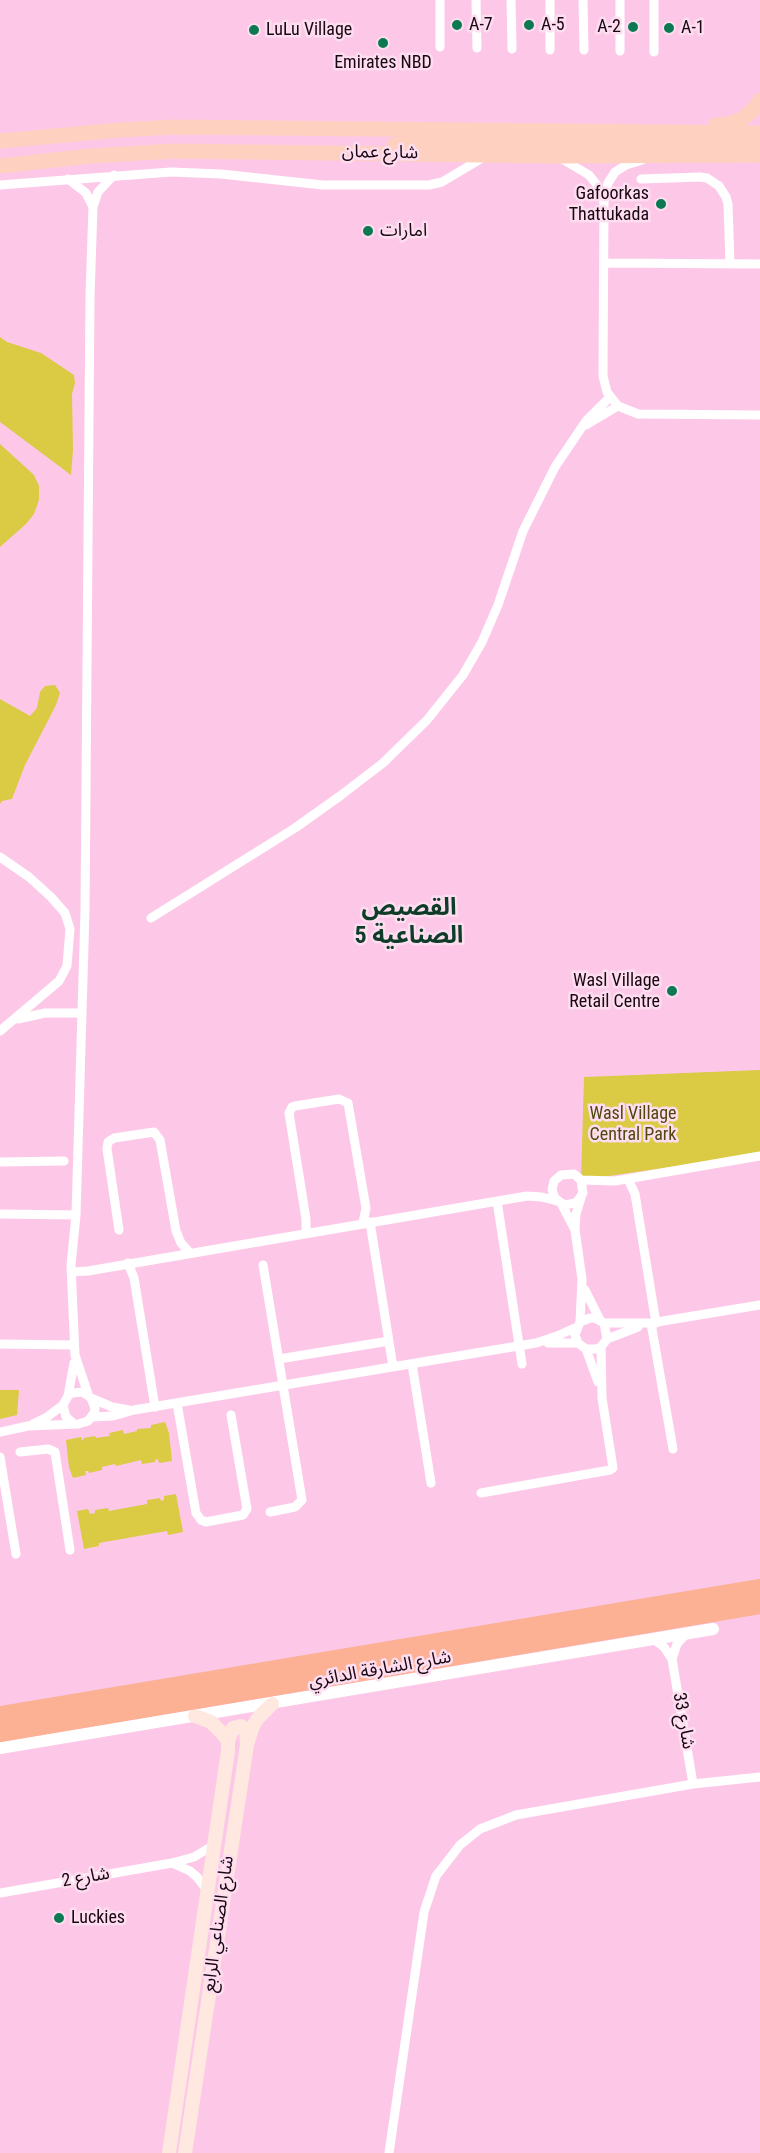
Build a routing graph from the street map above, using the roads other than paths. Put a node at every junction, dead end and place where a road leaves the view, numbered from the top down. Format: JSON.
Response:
{"nodes":[{"id":1,"x":440,"y":0,"type":"edge"},
{"id":2,"x":476,"y":0,"type":"edge"},
{"id":3,"x":512,"y":0,"type":"edge"},
{"id":4,"x":550,"y":0,"type":"edge"},
{"id":5,"x":584,"y":0,"type":"edge"},
{"id":6,"x":620,"y":0,"type":"edge"},
{"id":7,"x":654,"y":0,"type":"edge"},
{"id":8,"x":440,"y":47,"type":"dead end"},
{"id":9,"x":477,"y":48,"type":"dead end"},
{"id":10,"x":512,"y":49,"type":"dead end"},
{"id":11,"x":550,"y":50,"type":"dead end"},
{"id":12,"x":584,"y":50,"type":"dead end"},
{"id":13,"x":620,"y":51,"type":"dead end"},
{"id":14,"x":654,"y":52,"type":"dead end"},
{"id":15,"x":760,"y":100,"type":"edge"},
{"id":16,"x":660,"y":132,"type":"junction"},
{"id":17,"x":760,"y":133,"type":"edge"},
{"id":18,"x":0,"y":141,"type":"edge"},
{"id":19,"x":760,"y":144,"type":"edge"},
{"id":20,"x":338,"y":152,"type":"junction"},
{"id":21,"x":488,"y":155,"type":"junction"},
{"id":22,"x":659,"y":155,"type":"junction"},
{"id":23,"x":760,"y":155,"type":"edge"},
{"id":24,"x":557,"y":156,"type":"junction"},
{"id":25,"x":0,"y":166,"type":"edge"},
{"id":26,"x":114,"y":175,"type":"junction"},
{"id":27,"x":68,"y":179,"type":"junction"},
{"id":28,"x":641,"y":179,"type":"dead end"},
{"id":29,"x":0,"y":185,"type":"edge"},
{"id":30,"x":604,"y":202,"type":"junction"},
{"id":31,"x":93,"y":207,"type":"junction"},
{"id":32,"x":603,"y":263,"type":"junction"},
{"id":33,"x":730,"y":264,"type":"junction"},
{"id":34,"x":760,"y":264,"type":"edge"},
{"id":35,"x":610,"y":396,"type":"junction"},
{"id":36,"x":618,"y":406,"type":"junction"},
{"id":37,"x":760,"y":415,"type":"edge"},
{"id":38,"x":581,"y":427,"type":"junction"},
{"id":39,"x":0,"y":857,"type":"edge"},
{"id":40,"x":152,"y":918,"type":"dead end"},
{"id":41,"x":82,"y":1013,"type":"junction"},
{"id":42,"x":10,"y":1022,"type":"junction"},
{"id":43,"x":0,"y":1031,"type":"edge"},
{"id":44,"x":760,"y":1156,"type":"edge"},
{"id":45,"x":64,"y":1161,"type":"dead end"},
{"id":46,"x":0,"y":1162,"type":"edge"},
{"id":47,"x":628,"y":1179,"type":"junction"},
{"id":48,"x":581,"y":1180,"type":"junction"},
{"id":49,"x":554,"y":1181,"type":"junction"},
{"id":50,"x":615,"y":1181,"type":"junction"},
{"id":51,"x":527,"y":1196,"type":"junction"},
{"id":52,"x":582,"y":1196,"type":"junction"},
{"id":53,"x":497,"y":1201,"type":"junction"},
{"id":54,"x":559,"y":1202,"type":"junction"},
{"id":55,"x":0,"y":1214,"type":"edge"},
{"id":56,"x":76,"y":1215,"type":"junction"},
{"id":57,"x":366,"y":1222,"type":"junction"},
{"id":58,"x":119,"y":1230,"type":"dead end"},
{"id":59,"x":575,"y":1230,"type":"junction"},
{"id":60,"x":306,"y":1233,"type":"junction"},
{"id":61,"x":189,"y":1252,"type":"junction"},
{"id":62,"x":128,"y":1263,"type":"junction"},
{"id":63,"x":263,"y":1265,"type":"dead end"},
{"id":64,"x":71,"y":1269,"type":"junction"},
{"id":65,"x":582,"y":1280,"type":"junction"},
{"id":66,"x":760,"y":1305,"type":"edge"},
{"id":67,"x":602,"y":1322,"type":"junction"},
{"id":68,"x":654,"y":1323,"type":"junction"},
{"id":69,"x":579,"y":1324,"type":"junction"},
{"id":70,"x":388,"y":1341,"type":"junction"},
{"id":71,"x":536,"y":1343,"type":"junction"},
{"id":72,"x":604,"y":1343,"type":"junction"},
{"id":73,"x":0,"y":1344,"type":"edge"},
{"id":74,"x":520,"y":1345,"type":"junction"},
{"id":75,"x":582,"y":1346,"type":"junction"},
{"id":76,"x":74,"y":1350,"type":"junction"},
{"id":77,"x":279,"y":1359,"type":"junction"},
{"id":78,"x":412,"y":1364,"type":"junction"},
{"id":79,"x":522,"y":1364,"type":"dead end"},
{"id":80,"x":393,"y":1367,"type":"junction"},
{"id":81,"x":283,"y":1385,"type":"junction"},
{"id":82,"x":90,"y":1396,"type":"junction"},
{"id":83,"x":602,"y":1398,"type":"junction"},
{"id":84,"x":65,"y":1401,"type":"junction"},
{"id":85,"x":177,"y":1403,"type":"junction"},
{"id":86,"x":155,"y":1407,"type":"junction"},
{"id":87,"x":134,"y":1410,"type":"junction"},
{"id":88,"x":231,"y":1415,"type":"dead end"},
{"id":89,"x":92,"y":1417,"type":"junction"},
{"id":90,"x":73,"y":1422,"type":"junction"},
{"id":91,"x":28,"y":1426,"type":"junction"},
{"id":92,"x":0,"y":1432,"type":"edge"},
{"id":93,"x":673,"y":1449,"type":"dead end"},
{"id":94,"x":20,"y":1452,"type":"dead end"},
{"id":95,"x":0,"y":1457,"type":"edge"},
{"id":96,"x":431,"y":1483,"type":"dead end"},
{"id":97,"x":481,"y":1493,"type":"dead end"},
{"id":98,"x":270,"y":1512,"type":"dead end"},
{"id":99,"x":70,"y":1550,"type":"dead end"},
{"id":100,"x":16,"y":1554,"type":"dead end"},
{"id":101,"x":760,"y":1588,"type":"edge"},
{"id":102,"x":760,"y":1605,"type":"edge"},
{"id":103,"x":738,"y":1609,"type":"junction"},
{"id":104,"x":713,"y":1629,"type":"joint"},
{"id":105,"x":688,"y":1633,"type":"junction"},
{"id":106,"x":652,"y":1638,"type":"junction"},
{"id":107,"x":672,"y":1659,"type":"junction"},
{"id":108,"x":272,"y":1704,"type":"junction"},
{"id":109,"x":0,"y":1715,"type":"edge"},
{"id":110,"x":195,"y":1716,"type":"junction"},
{"id":111,"x":0,"y":1733,"type":"edge"},
{"id":112,"x":228,"y":1741,"type":"junction"},
{"id":113,"x":247,"y":1745,"type":"junction"},
{"id":114,"x":0,"y":1748,"type":"edge"},
{"id":115,"x":760,"y":1777,"type":"edge"},
{"id":116,"x":693,"y":1784,"type":"junction"},
{"id":117,"x":214,"y":1845,"type":"junction"},
{"id":118,"x":172,"y":1863,"type":"junction"},
{"id":119,"x":208,"y":1892,"type":"junction"},
{"id":120,"x":0,"y":1893,"type":"edge"},
{"id":121,"x":169,"y":2153,"type":"edge"},
{"id":122,"x":185,"y":2153,"type":"edge"},
{"id":123,"x":389,"y":2153,"type":"edge"}],
"edges":[{"from":1,"to":8,"type":"street"},
{"from":2,"to":9,"type":"street"},
{"from":3,"to":10,"type":"street"},
{"from":4,"to":11,"type":"street"},
{"from":5,"to":12,"type":"street"},
{"from":6,"to":13,"type":"street"},
{"from":7,"to":14,"type":"street"},
{"from":15,"to":16,"type":"main road"},
{"from":16,"to":17,"type":"main road","name":"شارع عمان"},
{"from":16,"to":18,"type":"main road","name":"شارع عمان"},
{"from":19,"to":20,"type":"main road"},
{"from":20,"to":21,"type":"main road","name":"شارع عمان"},
{"from":20,"to":25,"type":"main road","name":"شارع عمان"},
{"from":21,"to":24,"type":"main road","name":"شارع عمان"},
{"from":21,"to":26,"type":"street"},
{"from":22,"to":23,"type":"main road","name":"شارع عمان"},
{"from":22,"to":24,"type":"main road","name":"شارع عمان"},
{"from":22,"to":30,"type":"street"},
{"from":24,"to":30,"type":"street"},
{"from":26,"to":27,"type":"street"},
{"from":26,"to":31,"type":"street"},
{"from":27,"to":29,"type":"street"},
{"from":27,"to":31,"type":"street"},
{"from":28,"to":33,"type":"street"},
{"from":30,"to":32,"type":"street"},
{"from":31,"to":41,"type":"street"},
{"from":32,"to":33,"type":"street"},
{"from":32,"to":35,"type":"street"},
{"from":33,"to":34,"type":"street"},
{"from":35,"to":36,"type":"street"},
{"from":35,"to":38,"type":"street"},
{"from":36,"to":37,"type":"street"},
{"from":36,"to":38,"type":"street"},
{"from":38,"to":40,"type":"street"},
{"from":39,"to":42,"type":"street"},
{"from":41,"to":42,"type":"street"},
{"from":41,"to":56,"type":"street"},
{"from":42,"to":43,"type":"street"},
{"from":44,"to":47,"type":"street"},
{"from":45,"to":46,"type":"street"},
{"from":47,"to":50,"type":"street"},
{"from":47,"to":68,"type":"street"},
{"from":48,"to":49,"type":"street"},
{"from":48,"to":50,"type":"street"},
{"from":48,"to":52,"type":"street"},
{"from":49,"to":51,"type":"street"},
{"from":49,"to":54,"type":"street"},
{"from":50,"to":52,"type":"street"},
{"from":51,"to":53,"type":"street"},
{"from":51,"to":54,"type":"street"},
{"from":52,"to":54,"type":"street"},
{"from":52,"to":59,"type":"street"},
{"from":53,"to":57,"type":"street"},
{"from":53,"to":74,"type":"street"},
{"from":54,"to":59,"type":"street"},
{"from":55,"to":56,"type":"street"},
{"from":56,"to":64,"type":"street"},
{"from":57,"to":60,"type":"street"},
{"from":57,"to":60,"type":"street"},
{"from":57,"to":70,"type":"street"},
{"from":58,"to":61,"type":"street"},
{"from":59,"to":65,"type":"street"},
{"from":60,"to":61,"type":"street"},
{"from":61,"to":62,"type":"street"},
{"from":62,"to":64,"type":"street"},
{"from":62,"to":86,"type":"street"},
{"from":63,"to":77,"type":"street"},
{"from":64,"to":76,"type":"street"},
{"from":65,"to":67,"type":"street"},
{"from":65,"to":69,"type":"street"},
{"from":66,"to":68,"type":"street"},
{"from":67,"to":68,"type":"street"},
{"from":67,"to":69,"type":"street"},
{"from":67,"to":72,"type":"street"},
{"from":68,"to":72,"type":"street"},
{"from":68,"to":93,"type":"street"},
{"from":69,"to":71,"type":"street"},
{"from":69,"to":75,"type":"street"},
{"from":70,"to":77,"type":"street"},
{"from":70,"to":80,"type":"street"},
{"from":71,"to":74,"type":"street"},
{"from":71,"to":75,"type":"street"},
{"from":72,"to":75,"type":"street"},
{"from":72,"to":83,"type":"street"},
{"from":73,"to":76,"type":"street"},
{"from":74,"to":78,"type":"street"},
{"from":74,"to":79,"type":"street"},
{"from":75,"to":83,"type":"street"},
{"from":76,"to":82,"type":"street"},
{"from":76,"to":84,"type":"street"},
{"from":77,"to":81,"type":"street"},
{"from":78,"to":80,"type":"street"},
{"from":78,"to":96,"type":"street"},
{"from":80,"to":81,"type":"street"},
{"from":81,"to":85,"type":"street"},
{"from":81,"to":98,"type":"street"},
{"from":82,"to":84,"type":"street"},
{"from":82,"to":87,"type":"street"},
{"from":82,"to":89,"type":"street"},
{"from":83,"to":97,"type":"street"},
{"from":84,"to":90,"type":"street"},
{"from":84,"to":91,"type":"street"},
{"from":85,"to":86,"type":"street"},
{"from":85,"to":88,"type":"street"},
{"from":86,"to":87,"type":"street"},
{"from":87,"to":89,"type":"street"},
{"from":89,"to":90,"type":"street"},
{"from":90,"to":91,"type":"street"},
{"from":91,"to":92,"type":"street"},
{"from":94,"to":99,"type":"street"},
{"from":95,"to":100,"type":"street"},
{"from":101,"to":109,"type":"highway","name":"شارع الشارقة الدائري"},
{"from":102,"to":103,"type":"highway","name":"شارع الشارقة الدائري"},
{"from":103,"to":104,"type":"highway"},
{"from":103,"to":111,"type":"highway","name":"شارع الشارقة الدائري"},
{"from":104,"to":105,"type":"street"},
{"from":105,"to":106,"type":"street"},
{"from":105,"to":107,"type":"street"},
{"from":106,"to":107,"type":"street"},
{"from":106,"to":108,"type":"street"},
{"from":107,"to":116,"type":"street","name":"شارع 33"},
{"from":108,"to":110,"type":"street"},
{"from":108,"to":113,"type":"main road","name":"شارع الصناعي الرابع"},
{"from":110,"to":112,"type":"main road"},
{"from":110,"to":114,"type":"street"},
{"from":112,"to":113,"type":"main road"},
{"from":112,"to":117,"type":"main road","name":"شارع الصناعي الرابع"},
{"from":113,"to":122,"type":"main road","name":"شارع الصناعي الرابع"},
{"from":115,"to":116,"type":"street"},
{"from":116,"to":123,"type":"street"},
{"from":117,"to":118,"type":"street","name":"شارع 2"},
{"from":117,"to":119,"type":"main road","name":"شارع الصناعي الرابع"},
{"from":118,"to":119,"type":"street"},
{"from":118,"to":120,"type":"street","name":"شارع 2"},
{"from":119,"to":121,"type":"main road","name":"شارع الصناعي الرابع"}]}
